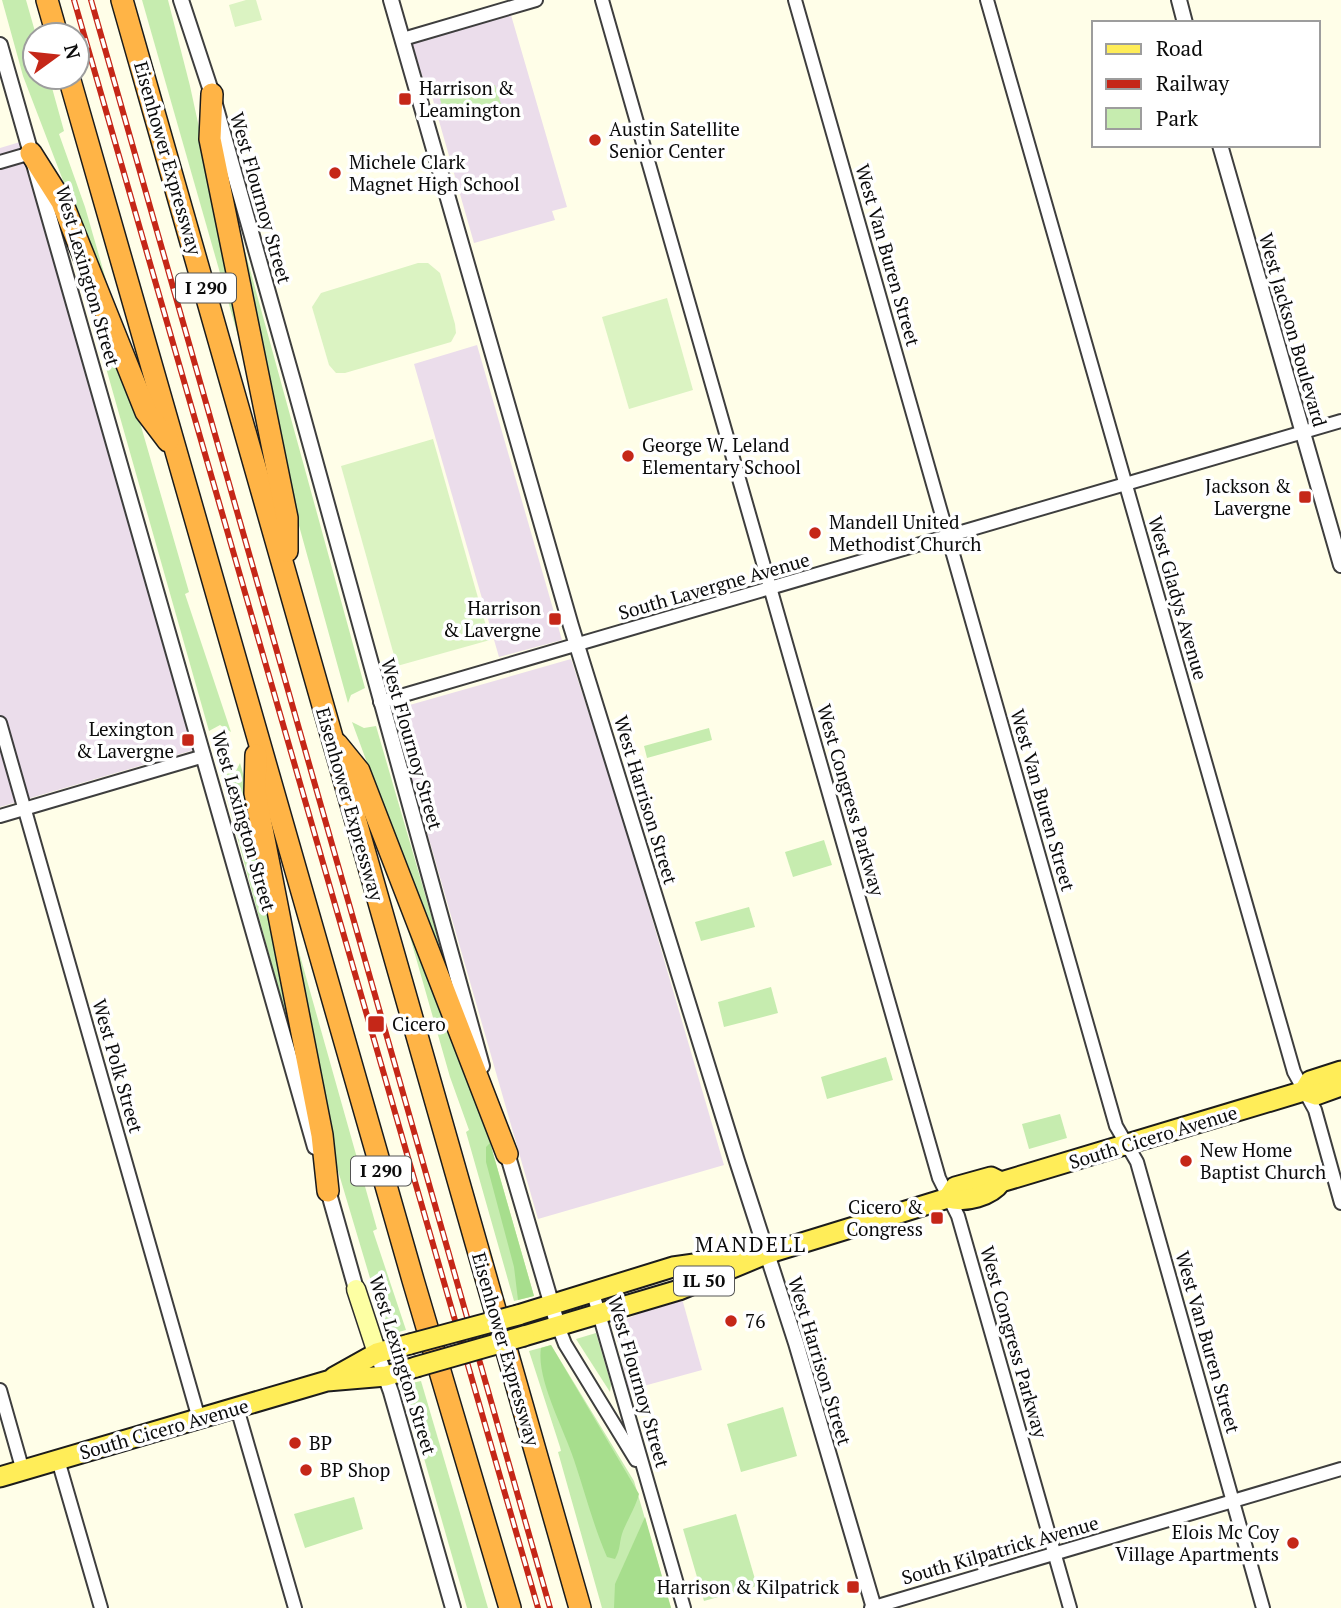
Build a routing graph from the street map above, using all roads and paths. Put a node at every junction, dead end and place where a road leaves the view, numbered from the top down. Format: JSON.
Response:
{"nodes":[{"id":1,"x":47,"y":0,"type":"edge"},
{"id":2,"x":122,"y":0,"type":"edge"},
{"id":3,"x":181,"y":0,"type":"edge"},
{"id":4,"x":391,"y":0,"type":"edge"},
{"id":5,"x":536,"y":0,"type":"edge"},
{"id":6,"x":602,"y":0,"type":"edge"},
{"id":7,"x":795,"y":0,"type":"edge"},
{"id":8,"x":986,"y":0,"type":"edge"},
{"id":9,"x":1179,"y":0,"type":"edge"},
{"id":10,"x":53,"y":21,"type":"edge"},
{"id":11,"x":1184,"y":21,"type":"edge"},
{"id":12,"x":403,"y":39,"type":"junction"},
{"id":13,"x":0,"y":45,"type":"edge"},
{"id":14,"x":73,"y":91,"type":"edge"},
{"id":15,"x":212,"y":94,"type":"junction"},
{"id":16,"x":1221,"y":147,"type":"edge"},
{"id":17,"x":31,"y":153,"type":"junction"},
{"id":18,"x":0,"y":162,"type":"edge"},
{"id":19,"x":1341,"y":421,"type":"edge"},
{"id":20,"x":1303,"y":432,"type":"junction"},
{"id":21,"x":175,"y":450,"type":"junction"},
{"id":22,"x":1126,"y":485,"type":"junction"},
{"id":23,"x":948,"y":537,"type":"junction"},
{"id":24,"x":1341,"y":565,"type":"edge"},
{"id":25,"x":286,"y":578,"type":"junction"},
{"id":26,"x":771,"y":589,"type":"junction"},
{"id":27,"x":578,"y":646,"type":"junction"},
{"id":28,"x":380,"y":702,"type":"junction"},
{"id":29,"x":0,"y":723,"type":"edge"},
{"id":30,"x":257,"y":732,"type":"junction"},
{"id":31,"x":331,"y":738,"type":"junction"},
{"id":32,"x":204,"y":756,"type":"junction"},
{"id":33,"x":24,"y":809,"type":"junction"},
{"id":34,"x":0,"y":817,"type":"edge"},
{"id":35,"x":1341,"y":1071,"type":"edge"},
{"id":36,"x":1341,"y":1086,"type":"edge"},
{"id":37,"x":1304,"y":1091,"type":"junction"},
{"id":38,"x":1126,"y":1144,"type":"junction"},
{"id":39,"x":508,"y":1154,"type":"junction"},
{"id":40,"x":328,"y":1191,"type":"junction"},
{"id":41,"x":948,"y":1198,"type":"junction"},
{"id":42,"x":1341,"y":1203,"type":"edge"},
{"id":43,"x":766,"y":1254,"type":"junction"},
{"id":44,"x":356,"y":1289,"type":"joint"},
{"id":45,"x":593,"y":1293,"type":"junction"},
{"id":46,"x":551,"y":1307,"type":"junction"},
{"id":47,"x":599,"y":1315,"type":"junction"},
{"id":48,"x":558,"y":1326,"type":"junction"},
{"id":49,"x":377,"y":1353,"type":"junction"},
{"id":50,"x":386,"y":1376,"type":"junction"},
{"id":51,"x":327,"y":1381,"type":"junction"},
{"id":52,"x":0,"y":1390,"type":"edge"},
{"id":53,"x":237,"y":1408,"type":"junction"},
{"id":54,"x":200,"y":1419,"type":"junction"},
{"id":55,"x":58,"y":1460,"type":"junction"},
{"id":56,"x":1341,"y":1469,"type":"edge"},
{"id":57,"x":23,"y":1471,"type":"junction"},
{"id":58,"x":0,"y":1478,"type":"edge"},
{"id":59,"x":647,"y":1482,"type":"junction"},
{"id":60,"x":1233,"y":1501,"type":"junction"},
{"id":61,"x":1055,"y":1554,"type":"junction"},
{"id":62,"x":101,"y":1608,"type":"edge"},
{"id":63,"x":295,"y":1608,"type":"edge"},
{"id":64,"x":453,"y":1608,"type":"edge"},
{"id":65,"x":510,"y":1608,"type":"edge"},
{"id":66,"x":580,"y":1608,"type":"edge"},
{"id":67,"x":684,"y":1608,"type":"edge"},
{"id":68,"x":873,"y":1608,"type":"edge"},
{"id":69,"x":1070,"y":1608,"type":"edge"},
{"id":70,"x":1263,"y":1608,"type":"edge"}],
"edges":[{"from":1,"to":10,"type":"highway"},
{"from":2,"to":25,"type":"highway","name":"Eisenhower Expressway","number":"I 290"},
{"from":3,"to":15,"type":"street","name":"West Flournoy Street"},
{"from":4,"to":12,"type":"street","name":"West Harrison Street"},
{"from":5,"to":12,"type":"street"},
{"from":6,"to":26,"type":"street","name":"West Congress Parkway"},
{"from":7,"to":23,"type":"street","name":"West Van Buren Street"},
{"from":8,"to":22,"type":"street","name":"West Gladys Avenue"},
{"from":9,"to":11,"type":"street"},
{"from":12,"to":27,"type":"street","name":"West Harrison Street"},
{"from":13,"to":17,"type":"street","name":"West Lexington Street"},
{"from":14,"to":21,"type":"highway","number":"I 290"},
{"from":15,"to":25,"type":"highway"},
{"from":15,"to":28,"type":"street","name":"West Flournoy Street"},
{"from":16,"to":20,"type":"street","name":"West Jackson Boulevard"},
{"from":17,"to":18,"type":"street"},
{"from":17,"to":21,"type":"highway"},
{"from":17,"to":32,"type":"street","name":"West Lexington Street"},
{"from":19,"to":20,"type":"street","name":"South Lavergne Avenue"},
{"from":20,"to":22,"type":"street","name":"South Lavergne Avenue"},
{"from":20,"to":24,"type":"street","name":"West Jackson Boulevard"},
{"from":21,"to":30,"type":"highway","number":"I 290"},
{"from":22,"to":23,"type":"street","name":"South Lavergne Avenue"},
{"from":22,"to":37,"type":"street","name":"West Gladys Avenue"},
{"from":23,"to":26,"type":"street","name":"South Lavergne Avenue"},
{"from":23,"to":38,"type":"street","name":"West Van Buren Street"},
{"from":25,"to":31,"type":"highway","name":"Eisenhower Expressway","number":"I 290"},
{"from":26,"to":27,"type":"street","name":"South Lavergne Avenue"},
{"from":26,"to":41,"type":"street","name":"West Congress Parkway"},
{"from":27,"to":28,"type":"street","name":"South Lavergne Avenue"},
{"from":27,"to":43,"type":"street","name":"West Harrison Street"},
{"from":28,"to":39,"type":"street","name":"West Flournoy Street"},
{"from":29,"to":33,"type":"street","name":"West Polk Street"},
{"from":30,"to":40,"type":"highway"},
{"from":30,"to":65,"type":"highway","number":"I 290"},
{"from":31,"to":39,"type":"highway"},
{"from":31,"to":66,"type":"highway","name":"Eisenhower Expressway","number":"I 290"},
{"from":32,"to":33,"type":"street"},
{"from":32,"to":40,"type":"street","name":"West Lexington Street"},
{"from":33,"to":34,"type":"street"},
{"from":33,"to":54,"type":"street","name":"West Polk Street"},
{"from":35,"to":37,"type":"main road","name":"South Cicero Avenue","number":"IL 50"},
{"from":36,"to":37,"type":"main road","name":"South Cicero Avenue","number":"IL 50"},
{"from":37,"to":38,"type":"main road","name":"South Cicero Avenue","number":"IL 50"},
{"from":37,"to":42,"type":"street","name":"West Gladys Avenue"},
{"from":38,"to":41,"type":"main road","name":"South Cicero Avenue","number":"IL 50"},
{"from":38,"to":60,"type":"street","name":"West Van Buren Street"},
{"from":39,"to":46,"type":"street","name":"West Flournoy Street"},
{"from":40,"to":44,"type":"street","name":"West Lexington Street"},
{"from":41,"to":43,"type":"main road","name":"South Cicero Avenue","number":"IL 50"},
{"from":41,"to":61,"type":"street","name":"West Congress Parkway"},
{"from":43,"to":45,"type":"main road","name":"South Cicero Avenue","number":"IL 50"},
{"from":43,"to":47,"type":"main road","name":"South Cicero Avenue","number":"IL 50"},
{"from":43,"to":68,"type":"street","name":"West Harrison Street"},
{"from":44,"to":49,"type":"main road","name":"West Lexington Street"},
{"from":45,"to":46,"type":"main road","name":"South Cicero Avenue","number":"IL 50"},
{"from":45,"to":47,"type":"street","name":"West Flournoy Street"},
{"from":46,"to":48,"type":"street","name":"West Flournoy Street"},
{"from":46,"to":49,"type":"main road","name":"South Cicero Avenue","number":"IL 50","bridge":true},
{"from":47,"to":48,"type":"main road","name":"South Cicero Avenue","number":"IL 50"},
{"from":47,"to":59,"type":"street","name":"West Flournoy Street"},
{"from":48,"to":50,"type":"main road","name":"South Cicero Avenue","number":"IL 50","bridge":true},
{"from":48,"to":59,"type":"street","name":"West Flournoy Street"},
{"from":49,"to":50,"type":"street","name":"West Lexington Street"},
{"from":49,"to":51,"type":"main road","name":"South Cicero Avenue","number":"IL 50"},
{"from":50,"to":51,"type":"main road","name":"South Cicero Avenue","number":"IL 50"},
{"from":50,"to":64,"type":"street","name":"West Lexington Street"},
{"from":51,"to":53,"type":"main road","name":"South Cicero Avenue","number":"IL 50"},
{"from":52,"to":57,"type":"street"},
{"from":53,"to":54,"type":"main road","name":"South Cicero Avenue","number":"IL 50"},
{"from":53,"to":63,"type":"street"},
{"from":54,"to":55,"type":"main road","name":"South Cicero Avenue","number":"IL 50"},
{"from":55,"to":57,"type":"main road","name":"South Cicero Avenue","number":"IL 50"},
{"from":55,"to":62,"type":"street"},
{"from":56,"to":60,"type":"street","name":"South Kilpatrick Avenue"},
{"from":57,"to":58,"type":"main road","name":"South Cicero Avenue","number":"IL 50"},
{"from":59,"to":67,"type":"street","name":"West Flournoy Street"},
{"from":60,"to":61,"type":"street","name":"South Kilpatrick Avenue"},
{"from":60,"to":70,"type":"street","name":"West Van Buren Street"},
{"from":61,"to":68,"type":"street","name":"South Kilpatrick Avenue"},
{"from":61,"to":69,"type":"street","name":"West Congress Parkway"}]}
